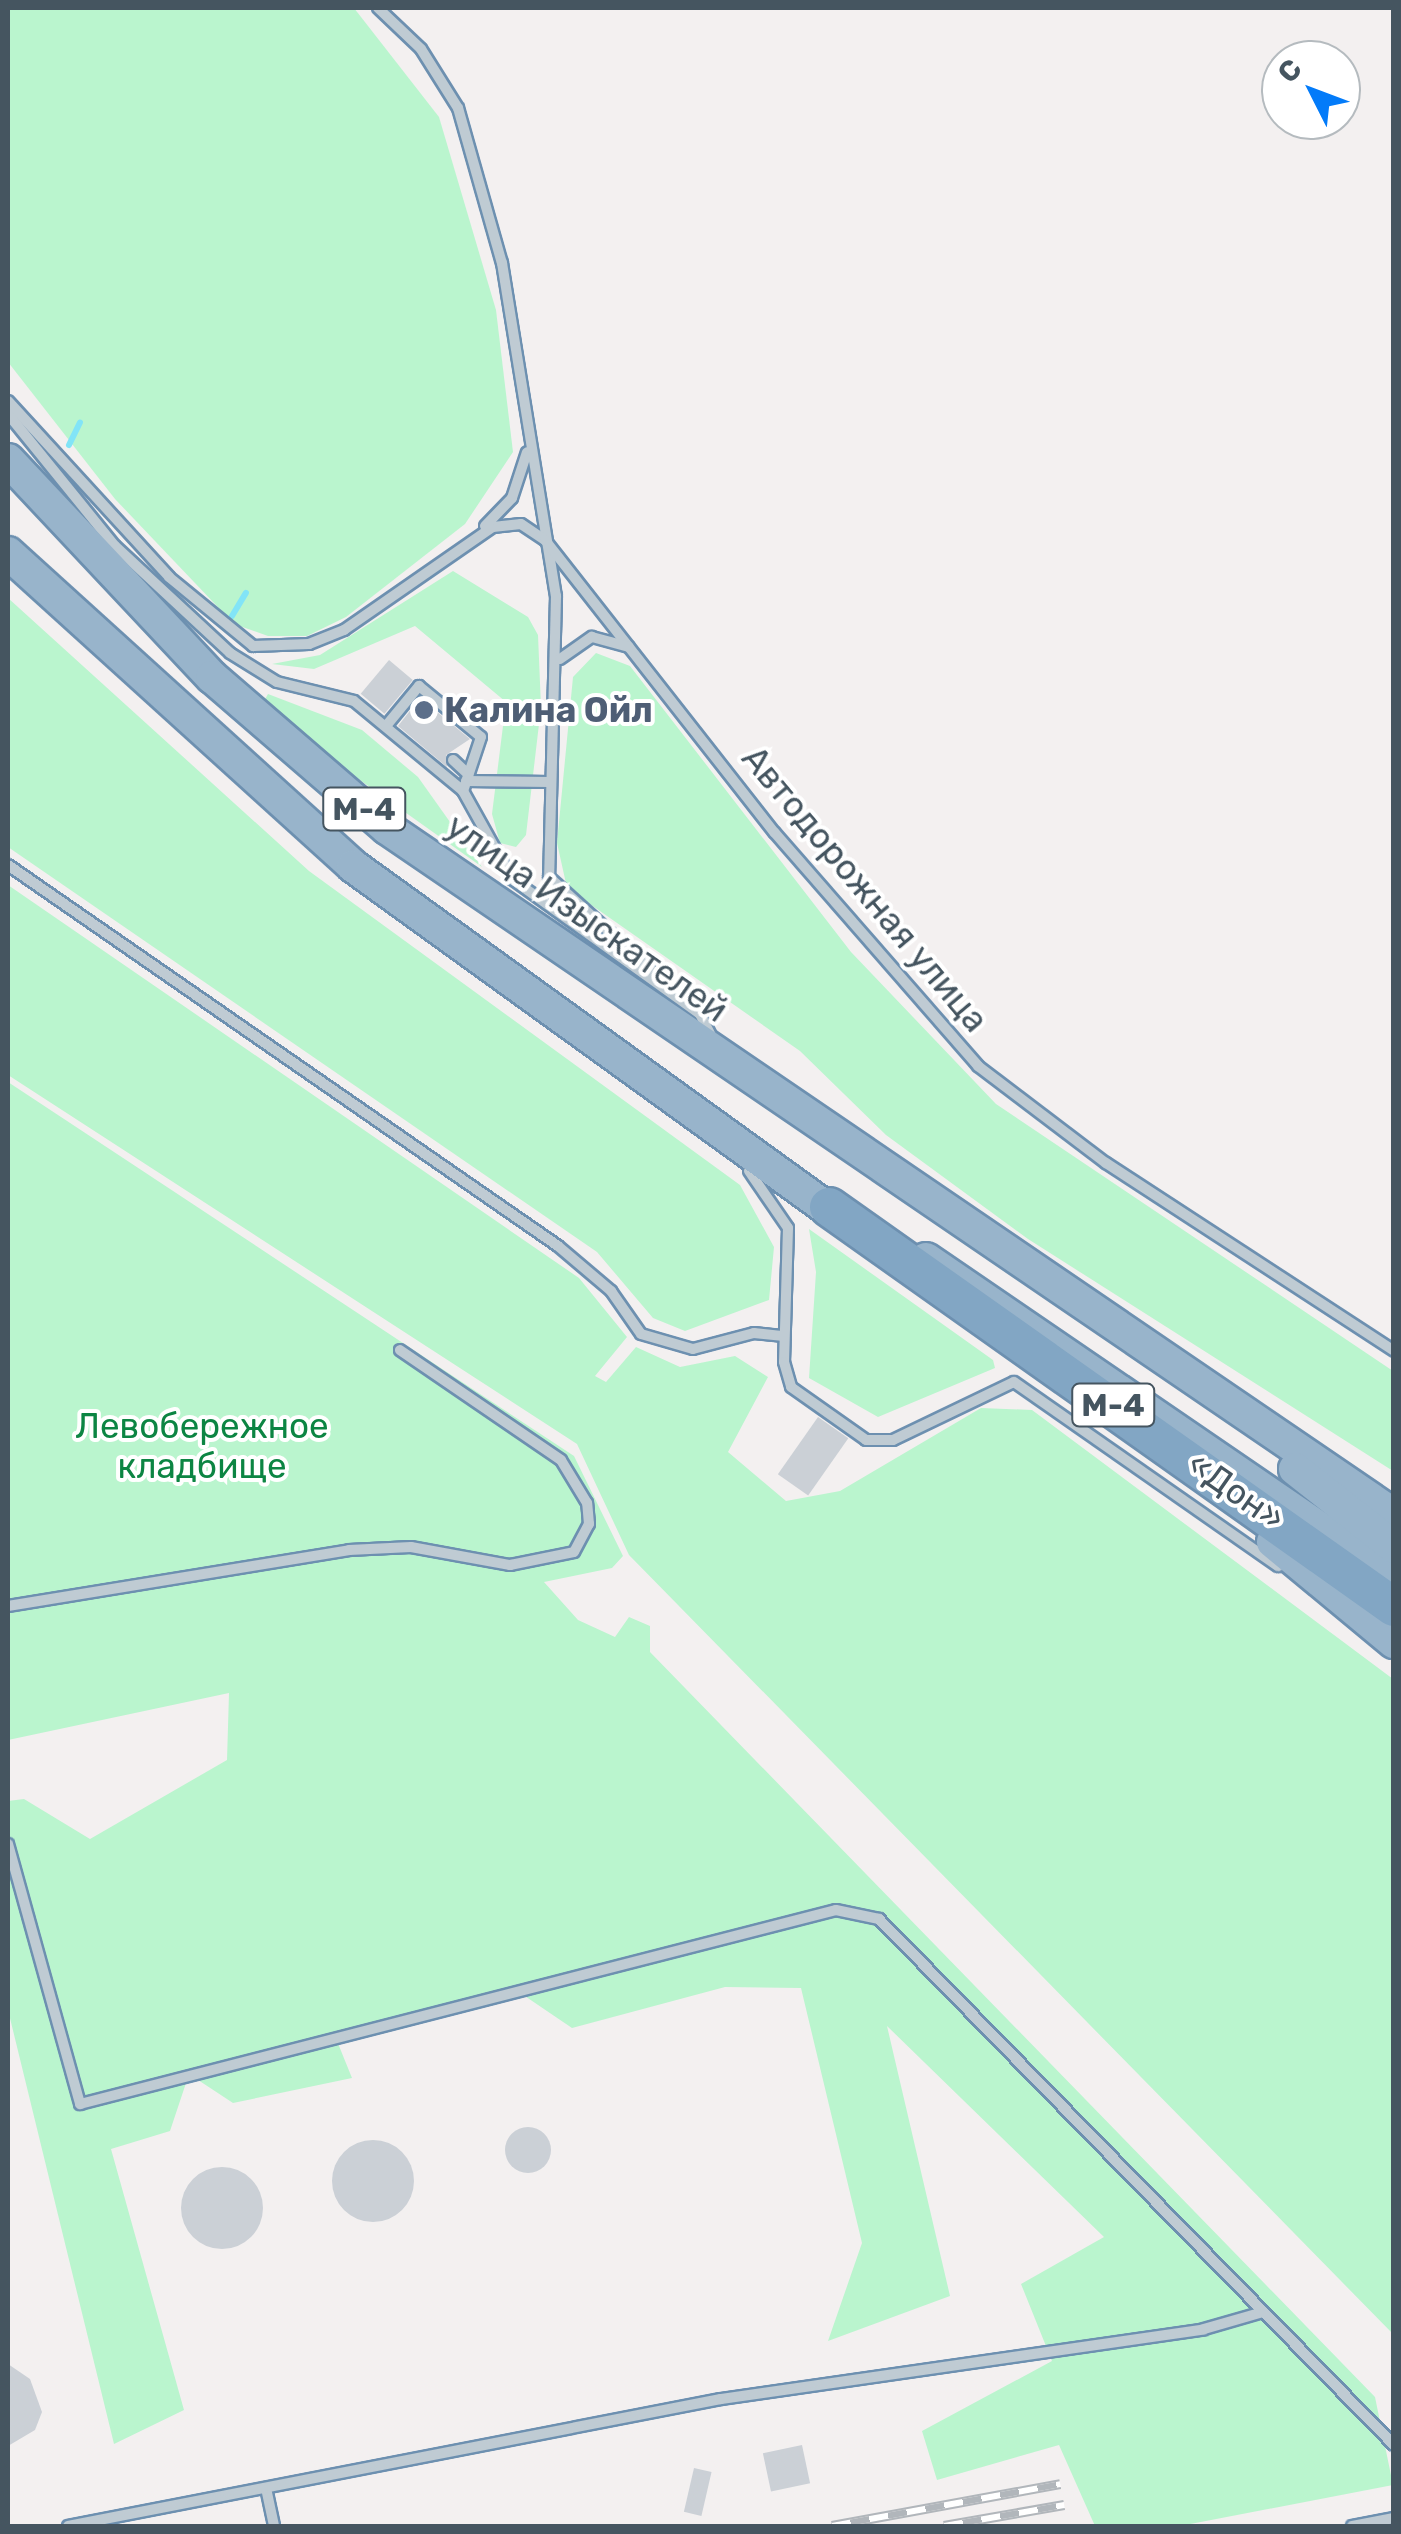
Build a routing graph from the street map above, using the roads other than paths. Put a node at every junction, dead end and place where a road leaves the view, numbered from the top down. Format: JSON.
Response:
{"nodes":[{"id":1,"x":378,"y":8,"type":"edge"},
{"id":2,"x":8,"y":401,"type":"edge"},
{"id":3,"x":8,"y":414,"type":"edge"},
{"id":4,"x":526,"y":416,"type":"junction"},
{"id":5,"x":8,"y":450,"type":"edge"},
{"id":6,"x":8,"y":463,"type":"edge"},
{"id":7,"x":48,"y":507,"type":"junction"},
{"id":8,"x":546,"y":540,"type":"junction"},
{"id":9,"x":466,"y":544,"type":"junction"},
{"id":10,"x":8,"y":552,"type":"edge"},
{"id":11,"x":642,"y":657,"type":"junction"},
{"id":12,"x":560,"y":659,"type":"junction"},
{"id":13,"x":386,"y":726,"type":"junction"},
{"id":14,"x":463,"y":748,"type":"dead end"},
{"id":15,"x":474,"y":756,"type":"junction"},
{"id":16,"x":453,"y":760,"type":"dead end"},
{"id":17,"x":466,"y":782,"type":"junction"},
{"id":18,"x":549,"y":782,"type":"junction"},
{"id":19,"x":8,"y":865,"type":"edge"},
{"id":20,"x":700,"y":1014,"type":"junction"},
{"id":21,"x":604,"y":1048,"type":"junction"},
{"id":22,"x":722,"y":1060,"type":"junction"},
{"id":23,"x":829,"y":1207,"type":"junction"},
{"id":24,"x":1031,"y":1270,"type":"junction"},
{"id":25,"x":784,"y":1336,"type":"junction"},
{"id":26,"x":400,"y":1350,"type":"dead end"},
{"id":27,"x":1394,"y":1351,"type":"edge"},
{"id":28,"x":1394,"y":1515,"type":"edge"},
{"id":29,"x":1394,"y":1547,"type":"edge"},
{"id":30,"x":1394,"y":1579,"type":"edge"},
{"id":31,"x":1342,"y":1597,"type":"junction"},
{"id":32,"x":8,"y":1606,"type":"edge"},
{"id":33,"x":1394,"y":1607,"type":"edge"},
{"id":34,"x":1394,"y":1642,"type":"edge"},
{"id":35,"x":8,"y":1844,"type":"edge"},
{"id":36,"x":1263,"y":2312,"type":"junction"},
{"id":37,"x":1394,"y":2445,"type":"edge"},
{"id":38,"x":266,"y":2488,"type":"junction"},
{"id":39,"x":1394,"y":2518,"type":"edge"},
{"id":40,"x":68,"y":2526,"type":"edge"},
{"id":41,"x":274,"y":2526,"type":"edge"},
{"id":42,"x":1352,"y":2526,"type":"edge"}],
"edges":[{"from":1,"to":4,"type":"lane"},
{"from":2,"to":9,"type":"lane"},
{"from":3,"to":13,"type":"lane"},
{"from":4,"to":8,"type":"lane"},
{"from":4,"to":9,"type":"lane"},
{"from":5,"to":7,"type":"lane"},
{"from":6,"to":7,"type":"highway","name":"улица Изыскателей","number":"М-4"},
{"from":7,"to":22,"type":"highway","name":"улица Изыскателей","number":"М-4"},
{"from":8,"to":9,"type":"lane"},
{"from":8,"to":11,"type":"lane","name":"Автодорожная улица"},
{"from":8,"to":12,"type":"lane"},
{"from":10,"to":21,"type":"highway","number":"М-4"},
{"from":11,"to":12,"type":"lane"},
{"from":11,"to":27,"type":"lane","name":"Автодорожная улица"},
{"from":12,"to":18,"type":"lane"},
{"from":13,"to":15,"type":"lane"},
{"from":13,"to":17,"type":"lane"},
{"from":14,"to":15,"type":"lane"},
{"from":15,"to":17,"type":"lane"},
{"from":16,"to":17,"type":"lane"},
{"from":17,"to":18,"type":"lane"},
{"from":17,"to":20,"type":"lane"},
{"from":18,"to":20,"type":"lane"},
{"from":19,"to":25,"type":"lane"},
{"from":20,"to":22,"type":"lane"},
{"from":21,"to":23,"type":"highway","number":"М-4"},
{"from":21,"to":25,"type":"lane"},
{"from":22,"to":24,"type":"highway","name":"улица Изыскателей","number":"М-4"},
{"from":23,"to":30,"type":"highway"},
{"from":23,"to":31,"type":"highway"},
{"from":23,"to":33,"type":"highway","name":"«Дон»","number":"М-4"},
{"from":24,"to":28,"type":"highway","number":"М-4"},
{"from":24,"to":29,"type":"highway"},
{"from":25,"to":31,"type":"lane"},
{"from":26,"to":32,"type":"lane"},
{"from":31,"to":34,"type":"highway"},
{"from":35,"to":36,"type":"lane"},
{"from":36,"to":37,"type":"lane"},
{"from":36,"to":38,"type":"lane"},
{"from":38,"to":40,"type":"lane"},
{"from":38,"to":41,"type":"lane"},
{"from":39,"to":42,"type":"lane"}]}
